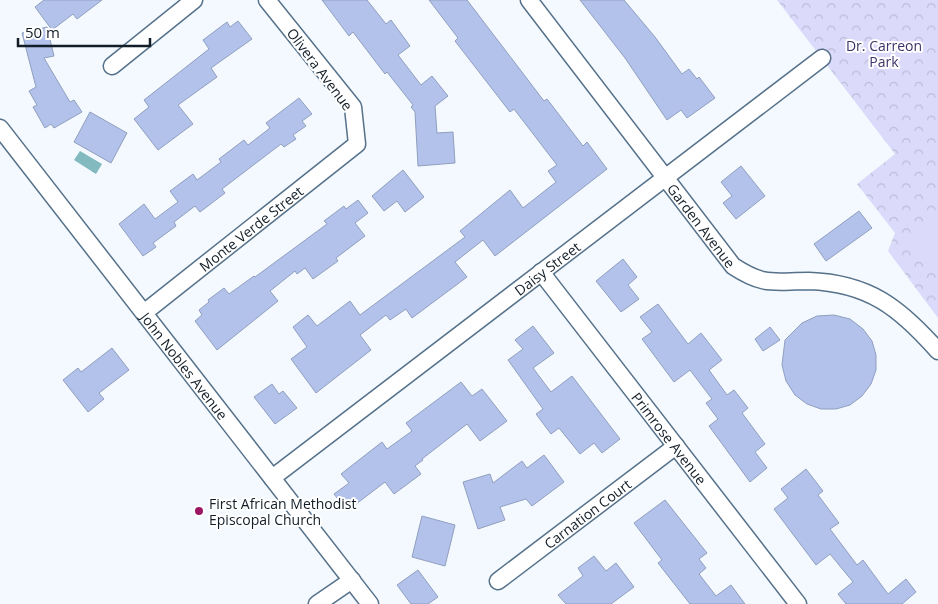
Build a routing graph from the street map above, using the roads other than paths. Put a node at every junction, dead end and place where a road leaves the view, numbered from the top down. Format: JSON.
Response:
{"nodes":[{"id":1,"x":194,"y":0,"type":"edge"},
{"id":2,"x":267,"y":0,"type":"edge"},
{"id":3,"x":529,"y":0,"type":"edge"},
{"id":4,"x":822,"y":58,"type":"dead end"},
{"id":5,"x":112,"y":66,"type":"dead end"},
{"id":6,"x":0,"y":128,"type":"edge"},
{"id":7,"x":357,"y":144,"type":"joint"},
{"id":8,"x":666,"y":176,"type":"junction"},
{"id":9,"x":541,"y":272,"type":"junction"},
{"id":10,"x":145,"y":312,"type":"junction"},
{"id":11,"x":938,"y":352,"type":"edge"},
{"id":12,"x":676,"y":446,"type":"junction"},
{"id":13,"x":272,"y":478,"type":"junction"},
{"id":14,"x":352,"y":580,"type":"junction"},
{"id":15,"x":498,"y":581,"type":"dead end"},
{"id":16,"x":317,"y":604,"type":"edge"},
{"id":17,"x":370,"y":604,"type":"edge"},
{"id":18,"x":798,"y":604,"type":"edge"}],
"edges":[{"from":1,"to":5,"type":"street"},
{"from":2,"to":7,"type":"street","name":"Olivera Avenue"},
{"from":3,"to":8,"type":"street","name":"Garden Avenue"},
{"from":4,"to":8,"type":"street","name":"Daisy Street"},
{"from":6,"to":10,"type":"street","name":"John Nobles Avenue"},
{"from":7,"to":10,"type":"street","name":"Monte Verde Street"},
{"from":8,"to":9,"type":"street","name":"Daisy Street"},
{"from":8,"to":11,"type":"street","name":"Garden Avenue"},
{"from":9,"to":12,"type":"street","name":"Primrose Avenue"},
{"from":9,"to":13,"type":"street","name":"Daisy Street"},
{"from":10,"to":13,"type":"street","name":"John Nobles Avenue"},
{"from":12,"to":15,"type":"street","name":"Carnation Court"},
{"from":12,"to":18,"type":"street","name":"Primrose Avenue"},
{"from":13,"to":14,"type":"street","name":"John Nobles Avenue"},
{"from":14,"to":16,"type":"street"},
{"from":14,"to":17,"type":"street","name":"John Nobles Avenue"}]}
